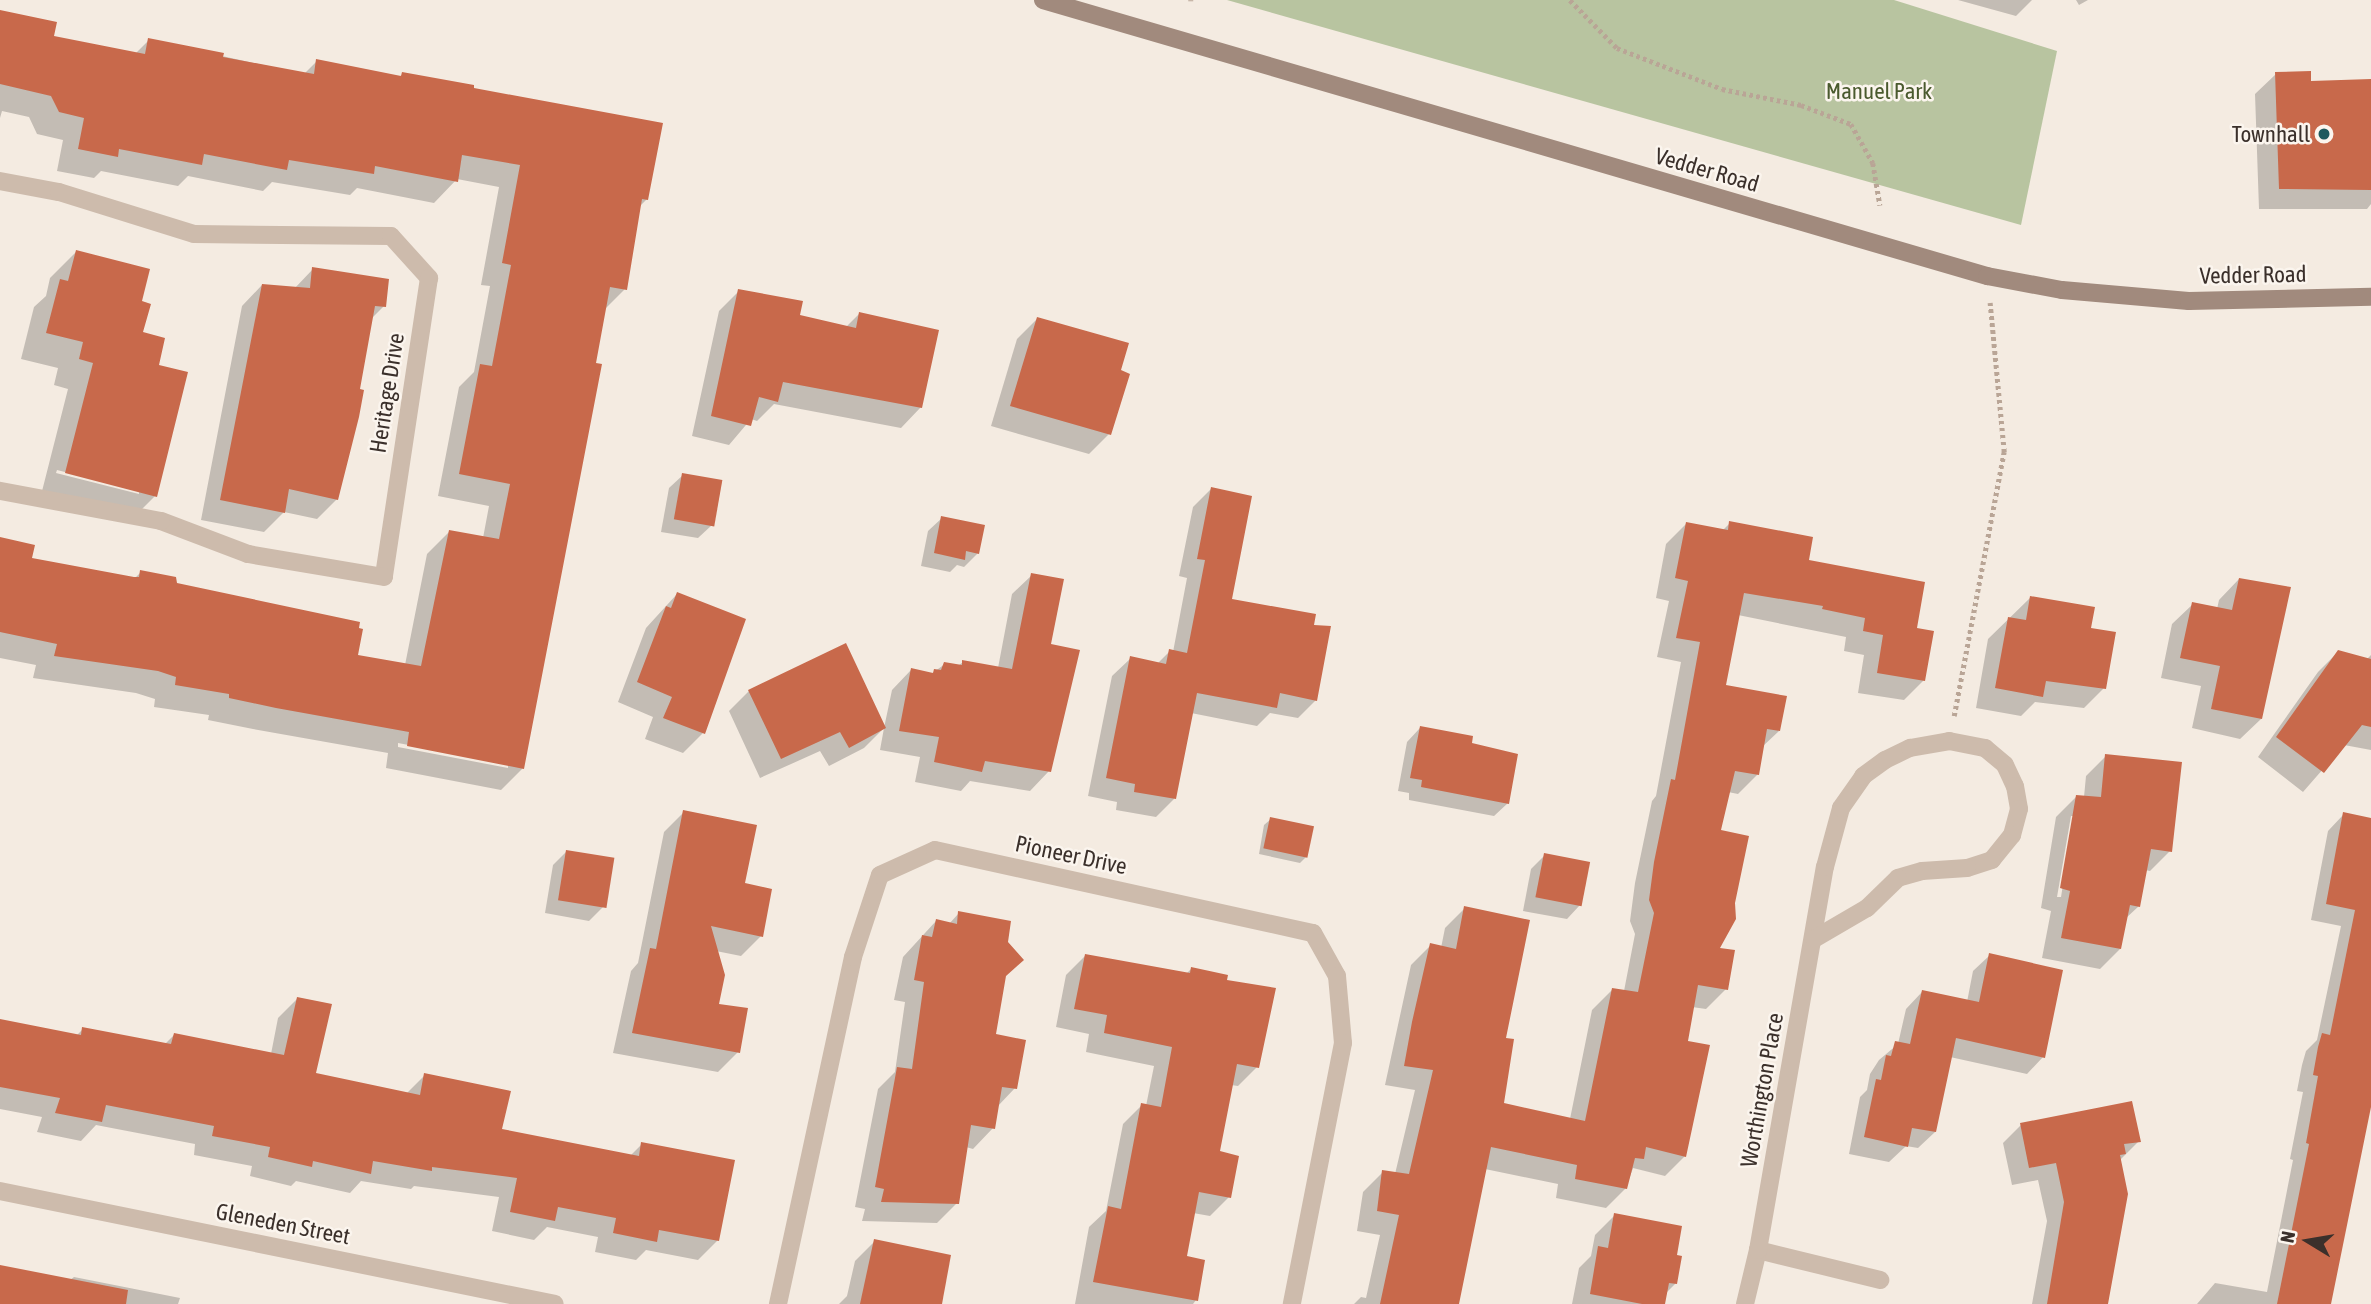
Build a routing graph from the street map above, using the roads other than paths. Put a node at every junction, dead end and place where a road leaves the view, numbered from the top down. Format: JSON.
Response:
{"nodes":[{"id":1,"x":1043,"y":0,"type":"edge"},
{"id":2,"x":0,"y":181,"type":"edge"},
{"id":3,"x":2371,"y":297,"type":"edge"},
{"id":4,"x":0,"y":491,"type":"edge"},
{"id":5,"x":1814,"y":939,"type":"junction"},
{"id":6,"x":0,"y":1191,"type":"edge"},
{"id":7,"x":1758,"y":1250,"type":"junction"},
{"id":8,"x":1880,"y":1280,"type":"dead end"},
{"id":9,"x":555,"y":1304,"type":"edge"},
{"id":10,"x":778,"y":1304,"type":"edge"},
{"id":11,"x":1292,"y":1304,"type":"edge"},
{"id":12,"x":1745,"y":1304,"type":"edge"}],
"edges":[{"from":1,"to":3,"type":"main road","name":"Vedder Road"},
{"from":2,"to":4,"type":"street","name":"Heritage Drive"},
{"from":5,"to":5,"type":"street","name":"Worthington Place"},
{"from":5,"to":7,"type":"street","name":"Worthington Place"},
{"from":6,"to":9,"type":"street","name":"Gleneden Street"},
{"from":7,"to":8,"type":"street"},
{"from":7,"to":12,"type":"street","name":"Worthington Place"},
{"from":10,"to":11,"type":"street","name":"Pioneer Drive"}]}
